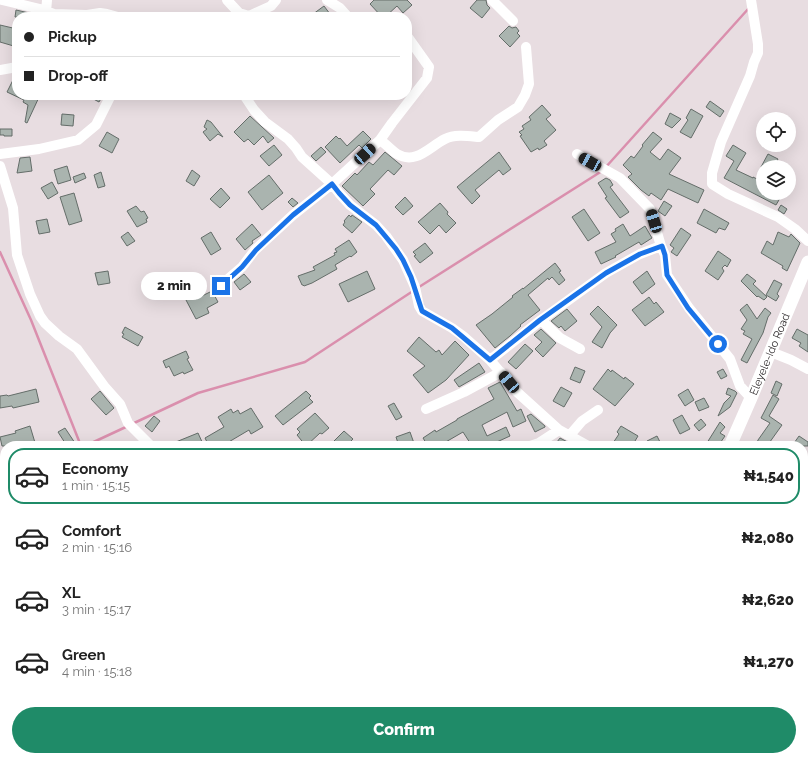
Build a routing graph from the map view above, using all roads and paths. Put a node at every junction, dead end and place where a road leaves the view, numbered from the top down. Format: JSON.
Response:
{"nodes":[{"id":1,"x":2,"y":0,"type":"edge"},
{"id":2,"x":47,"y":0,"type":"edge"},
{"id":3,"x":227,"y":0,"type":"edge"},
{"id":4,"x":276,"y":0,"type":"edge"},
{"id":5,"x":327,"y":0,"type":"edge"},
{"id":6,"x":492,"y":0,"type":"edge"},
{"id":7,"x":751,"y":0,"type":"edge"},
{"id":8,"x":46,"y":12,"type":"joint"},
{"id":9,"x":238,"y":12,"type":"edge"},
{"id":10,"x":258,"y":12,"type":"edge"},
{"id":11,"x":344,"y":12,"type":"edge"},
{"id":12,"x":513,"y":21,"type":"dead end"},
{"id":13,"x":412,"y":43,"type":"edge"},
{"id":14,"x":526,"y":47,"type":"dead end"},
{"id":15,"x":12,"y":68,"type":"edge"},
{"id":16,"x":0,"y":70,"type":"edge"},
{"id":17,"x":412,"y":96,"type":"edge"},
{"id":18,"x":108,"y":100,"type":"edge"},
{"id":19,"x":247,"y":100,"type":"edge"},
{"id":20,"x":409,"y":100,"type":"edge"},
{"id":21,"x":380,"y":140,"type":"junction"},
{"id":22,"x":0,"y":154,"type":"edge"},
{"id":23,"x":577,"y":154,"type":"dead end"},
{"id":24,"x":0,"y":166,"type":"edge"},
{"id":25,"x":332,"y":184,"type":"junction"},
{"id":26,"x":808,"y":241,"type":"edge"},
{"id":27,"x":662,"y":246,"type":"junction"},
{"id":28,"x":808,"y":262,"type":"edge"},
{"id":29,"x":221,"y":286,"type":"dead end"},
{"id":30,"x":540,"y":320,"type":"junction"},
{"id":31,"x":580,"y":350,"type":"dead end"},
{"id":32,"x":770,"y":352,"type":"junction"},
{"id":33,"x":490,"y":360,"type":"junction"},
{"id":34,"x":808,"y":369,"type":"edge"},
{"id":35,"x":501,"y":372,"type":"junction"},
{"id":36,"x":751,"y":398,"type":"junction"},
{"id":37,"x":426,"y":409,"type":"dead end"},
{"id":38,"x":598,"y":410,"type":"dead end"},
{"id":39,"x":559,"y":430,"type":"junction"},
{"id":40,"x":570,"y":435,"type":"junction"},
{"id":41,"x":146,"y":441,"type":"edge"},
{"id":42,"x":542,"y":441,"type":"edge"},
{"id":43,"x":580,"y":441,"type":"edge"},
{"id":44,"x":732,"y":441,"type":"edge"}],
"edges":[{"from":1,"to":8,"type":"street"},
{"from":2,"to":8,"type":"street"},
{"from":3,"to":9,"type":"street"},
{"from":4,"to":10,"type":"street"},
{"from":5,"to":11,"type":"street"},
{"from":6,"to":12,"type":"street"},
{"from":7,"to":26,"type":"street"},
{"from":13,"to":17,"type":"street"},
{"from":14,"to":21,"type":"street"},
{"from":15,"to":16,"type":"street"},
{"from":18,"to":22,"type":"street"},
{"from":19,"to":25,"type":"street"},
{"from":20,"to":21,"type":"street"},
{"from":21,"to":25,"type":"street"},
{"from":23,"to":27,"type":"street"},
{"from":24,"to":41,"type":"street"},
{"from":25,"to":29,"type":"street"},
{"from":25,"to":33,"type":"street"},
{"from":27,"to":30,"type":"street"},
{"from":27,"to":36,"type":"street"},
{"from":28,"to":32,"type":"main road","name":"Eleyele-Ido Road"},
{"from":30,"to":31,"type":"street"},
{"from":30,"to":33,"type":"street"},
{"from":32,"to":34,"type":"street"},
{"from":32,"to":36,"type":"main road","name":"Eleyele-Ido Road"},
{"from":33,"to":35,"type":"street"},
{"from":35,"to":37,"type":"street"},
{"from":35,"to":39,"type":"street"},
{"from":36,"to":44,"type":"main road","name":"Eleyele-Ido Road"},
{"from":38,"to":40,"type":"street"},
{"from":39,"to":40,"type":"street"},
{"from":39,"to":42,"type":"street"},
{"from":40,"to":43,"type":"street"}]}
